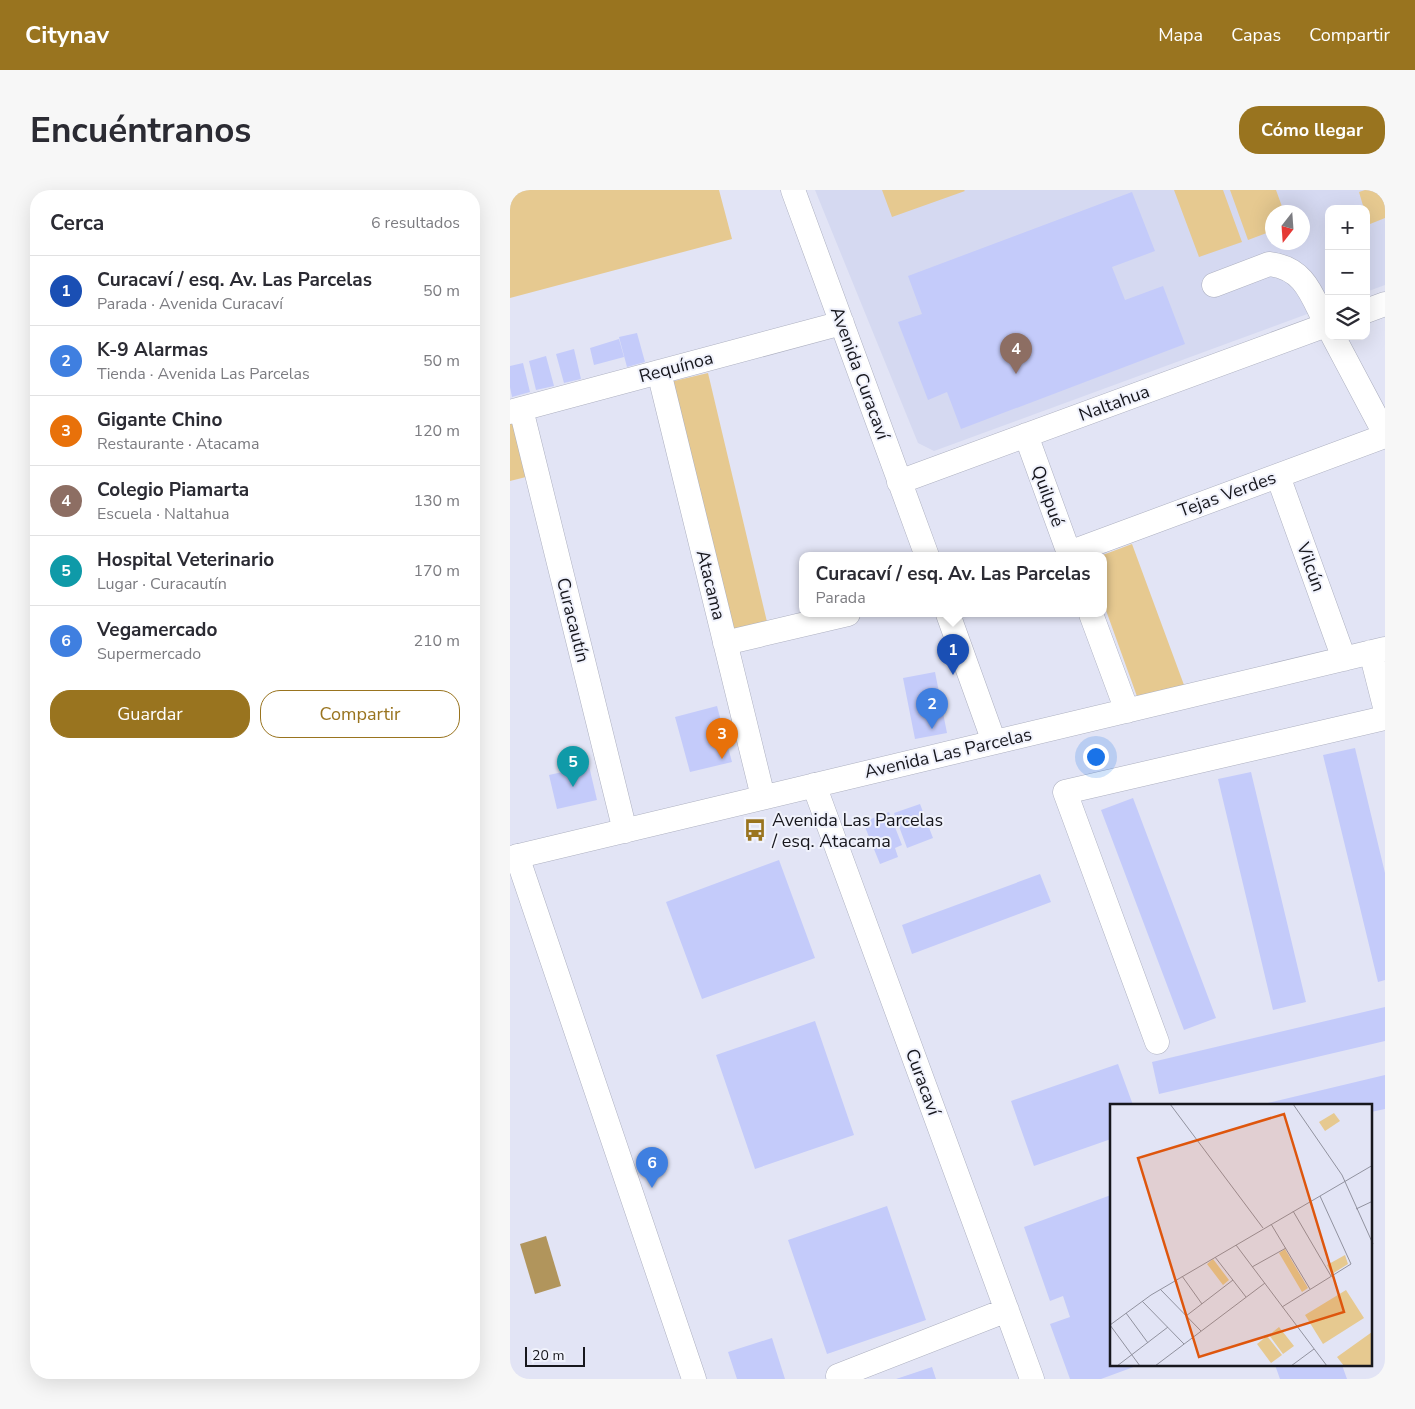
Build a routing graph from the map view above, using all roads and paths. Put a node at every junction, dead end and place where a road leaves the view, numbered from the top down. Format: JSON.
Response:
{"nodes":[{"id":1,"x":793,"y":190,"type":"edge"},
{"id":2,"x":1214,"y":285,"type":"dead end"},
{"id":3,"x":1385,"y":304,"type":"edge"},
{"id":4,"x":1370,"y":309,"type":"edge"},
{"id":5,"x":1325,"y":320,"type":"edge"},
{"id":6,"x":842,"y":323,"type":"junction"},
{"id":7,"x":1325,"y":330,"type":"edge"},
{"id":8,"x":1335,"y":340,"type":"edge"},
{"id":9,"x":659,"y":372,"type":"junction"},
{"id":10,"x":516,"y":410,"type":"edge"},
{"id":11,"x":1026,"y":435,"type":"junction"},
{"id":12,"x":1385,"y":435,"type":"edge"},
{"id":13,"x":1278,"y":476,"type":"junction"},
{"id":14,"x":899,"y":482,"type":"junction"},
{"id":15,"x":925,"y":552,"type":"edge"},
{"id":16,"x":1069,"y":552,"type":"edge"},
{"id":17,"x":1078,"y":552,"type":"edge"},
{"id":18,"x":835,"y":617,"type":"edge"},
{"id":19,"x":949,"y":617,"type":"edge"},
{"id":20,"x":1092,"y":617,"type":"edge"},
{"id":21,"x":725,"y":643,"type":"junction"},
{"id":22,"x":1378,"y":651,"type":"edge"},
{"id":23,"x":1344,"y":659,"type":"junction"},
{"id":24,"x":1385,"y":707,"type":"edge"},
{"id":25,"x":1127,"y":711,"type":"junction"},
{"id":26,"x":1385,"y":718,"type":"edge"},
{"id":27,"x":994,"y":742,"type":"junction"},
{"id":28,"x":814,"y":785,"type":"junction"},
{"id":29,"x":763,"y":797,"type":"junction"},
{"id":30,"x":625,"y":830,"type":"junction"},
{"id":31,"x":513,"y":857,"type":"edge"},
{"id":32,"x":1157,"y":1042,"type":"dead end"},
{"id":33,"x":1007,"y":1310,"type":"junction"},
{"id":34,"x":838,"y":1376,"type":"dead end"},
{"id":35,"x":694,"y":1379,"type":"edge"},
{"id":36,"x":1032,"y":1379,"type":"edge"}],
"edges":[{"from":1,"to":6,"type":"street","name":"Avenida Curacaví"},
{"from":2,"to":5,"type":"street"},
{"from":3,"to":4,"type":"street"},
{"from":6,"to":9,"type":"street","name":"Requínoa"},
{"from":6,"to":14,"type":"street","name":"Avenida Curacaví"},
{"from":7,"to":11,"type":"street","name":"Naltahua"},
{"from":8,"to":12,"type":"street"},
{"from":9,"to":10,"type":"street","name":"Requínoa"},
{"from":9,"to":21,"type":"street","name":"Atacama"},
{"from":10,"to":30,"type":"street","name":"Curacautín"},
{"from":11,"to":14,"type":"street","name":"Naltahua"},
{"from":11,"to":16,"type":"street","name":"Quilpué"},
{"from":12,"to":13,"type":"street","name":"Tejas Verdes"},
{"from":13,"to":17,"type":"street","name":"Tejas Verdes"},
{"from":13,"to":23,"type":"street","name":"Vilcún"},
{"from":14,"to":15,"type":"street","name":"Avenida Curacaví"},
{"from":18,"to":21,"type":"street"},
{"from":19,"to":27,"type":"street"},
{"from":20,"to":25,"type":"street"},
{"from":21,"to":29,"type":"street","name":"Atacama"},
{"from":22,"to":23,"type":"street","name":"Avenida Las Parcelas"},
{"from":22,"to":24,"type":"street"},
{"from":23,"to":25,"type":"street","name":"Avenida Las Parcelas"},
{"from":25,"to":27,"type":"street","name":"Avenida Las Parcelas"},
{"from":26,"to":32,"type":"street"},
{"from":27,"to":28,"type":"street","name":"Avenida Las Parcelas"},
{"from":28,"to":29,"type":"street","name":"Avenida Las Parcelas"},
{"from":28,"to":33,"type":"street","name":"Curacaví"},
{"from":29,"to":30,"type":"street","name":"Avenida Las Parcelas"},
{"from":30,"to":31,"type":"street","name":"Avenida Las Parcelas"},
{"from":31,"to":35,"type":"street"},
{"from":33,"to":34,"type":"street"},
{"from":33,"to":36,"type":"street","name":"Curacaví"}]}
